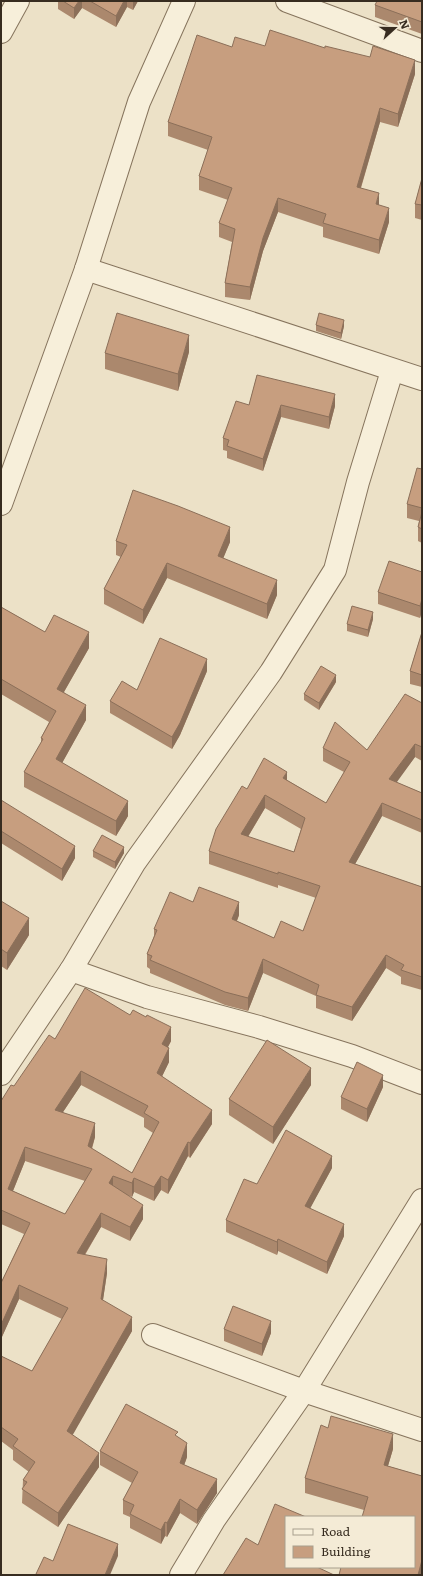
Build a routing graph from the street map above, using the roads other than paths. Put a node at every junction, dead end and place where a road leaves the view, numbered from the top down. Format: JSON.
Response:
{"nodes":[{"id":1,"x":18,"y":1,"type":"edge"},
{"id":2,"x":184,"y":1,"type":"edge"},
{"id":3,"x":287,"y":1,"type":"edge"},
{"id":4,"x":1,"y":32,"type":"edge"},
{"id":5,"x":422,"y":51,"type":"edge"},
{"id":6,"x":86,"y":269,"type":"junction"},
{"id":7,"x":392,"y":370,"type":"junction"},
{"id":8,"x":422,"y":379,"type":"edge"},
{"id":9,"x":1,"y":504,"type":"edge"},
{"id":10,"x":72,"y":970,"type":"junction"},
{"id":11,"x":1,"y":1074,"type":"edge"},
{"id":12,"x":422,"y":1083,"type":"edge"},
{"id":13,"x":422,"y":1200,"type":"edge"},
{"id":14,"x":153,"y":1335,"type":"dead end"},
{"id":15,"x":304,"y":1391,"type":"junction"},
{"id":16,"x":422,"y":1430,"type":"edge"},
{"id":17,"x":181,"y":1575,"type":"edge"}],
"edges":[{"from":1,"to":4,"type":"street"},
{"from":2,"to":6,"type":"street"},
{"from":3,"to":5,"type":"street"},
{"from":6,"to":7,"type":"street"},
{"from":6,"to":9,"type":"street"},
{"from":7,"to":8,"type":"street"},
{"from":7,"to":10,"type":"street"},
{"from":10,"to":11,"type":"street"},
{"from":10,"to":12,"type":"street"},
{"from":13,"to":15,"type":"street"},
{"from":14,"to":15,"type":"street"},
{"from":15,"to":16,"type":"street"},
{"from":15,"to":17,"type":"street"}]}
